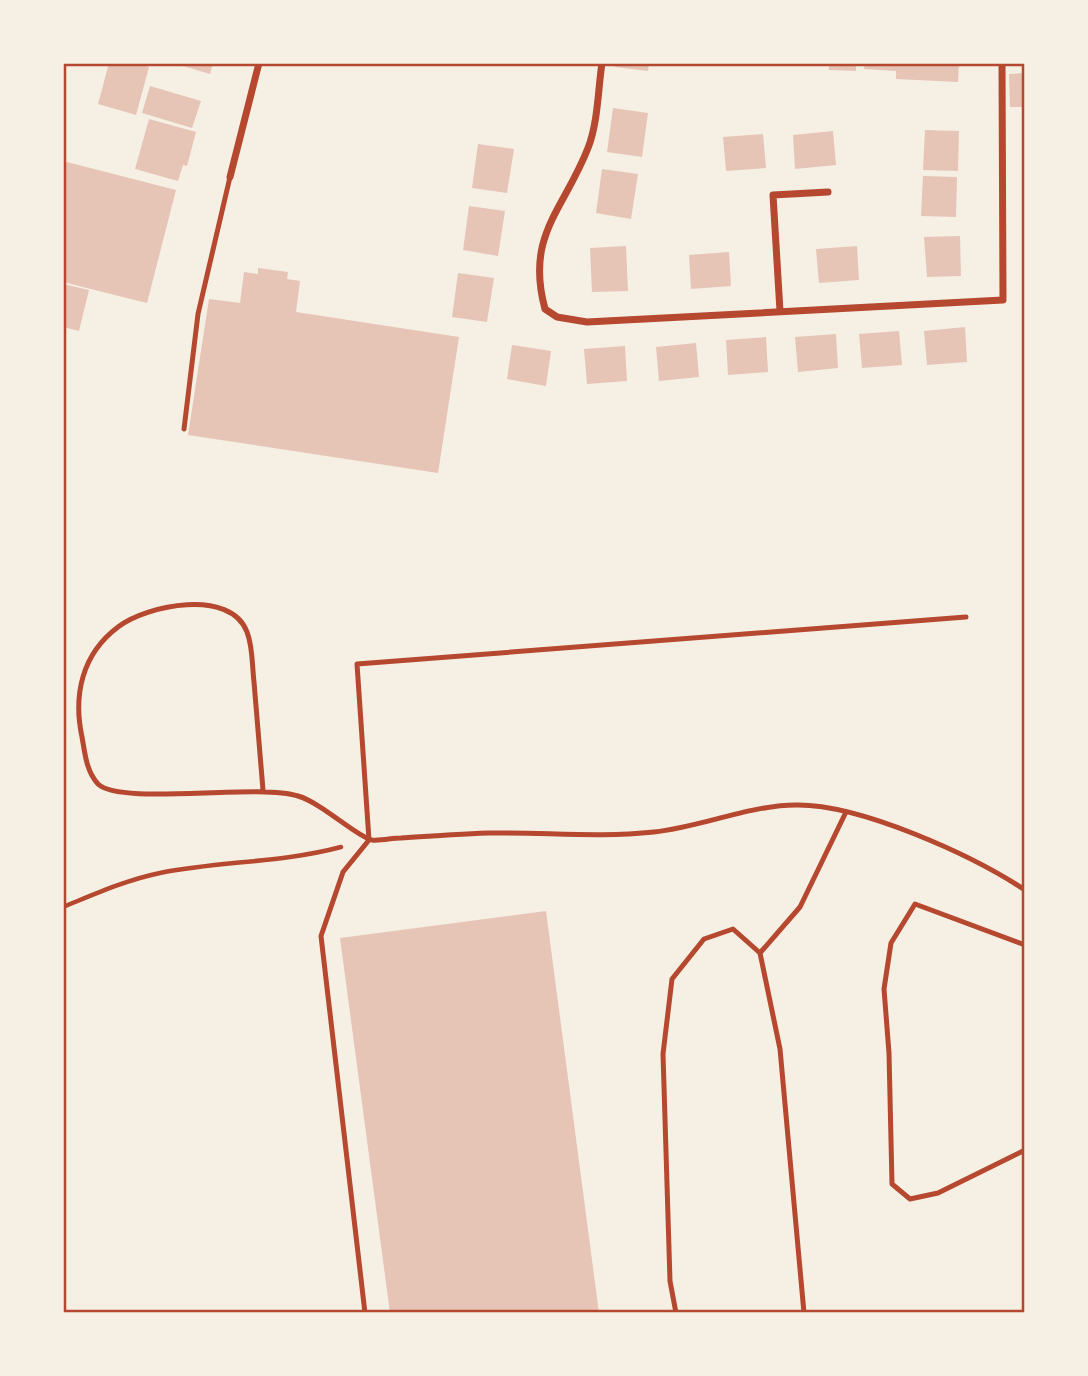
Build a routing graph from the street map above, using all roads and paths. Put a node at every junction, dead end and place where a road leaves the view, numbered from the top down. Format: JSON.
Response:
{"nodes":[{"id":1,"x":259,"y":63,"type":"edge"},
{"id":2,"x":602,"y":63,"type":"edge"},
{"id":3,"x":1002,"y":63,"type":"edge"},
{"id":4,"x":230,"y":177,"type":"joint"},
{"id":5,"x":828,"y":192,"type":"dead end"},
{"id":6,"x":780,"y":311,"type":"junction"},
{"id":7,"x":184,"y":429,"type":"dead end"},
{"id":8,"x":966,"y":617,"type":"dead end"},
{"id":9,"x":263,"y":790,"type":"junction"},
{"id":10,"x":846,"y":812,"type":"junction"},
{"id":11,"x":369,"y":840,"type":"junction"},
{"id":12,"x":1025,"y":890,"type":"edge"},
{"id":13,"x":63,"y":907,"type":"edge"},
{"id":14,"x":1025,"y":945,"type":"edge"},
{"id":15,"x":760,"y":953,"type":"junction"},
{"id":16,"x":1025,"y":1150,"type":"edge"},
{"id":17,"x":365,"y":1313,"type":"edge"},
{"id":18,"x":676,"y":1313,"type":"edge"},
{"id":19,"x":804,"y":1313,"type":"edge"}],
"edges":[{"from":1,"to":4,"type":"street"},
{"from":2,"to":6,"type":"street"},
{"from":3,"to":6,"type":"street"},
{"from":4,"to":7,"type":"lane"},
{"from":5,"to":6,"type":"street"},
{"from":8,"to":11,"type":"lane"},
{"from":9,"to":9,"type":"lane"},
{"from":9,"to":11,"type":"lane"},
{"from":10,"to":11,"type":"lane"},
{"from":10,"to":12,"type":"lane"},
{"from":10,"to":15,"type":"lane"},
{"from":11,"to":13,"type":"path"},
{"from":11,"to":17,"type":"lane"},
{"from":14,"to":16,"type":"lane"},
{"from":15,"to":18,"type":"lane"},
{"from":15,"to":19,"type":"lane"}]}
